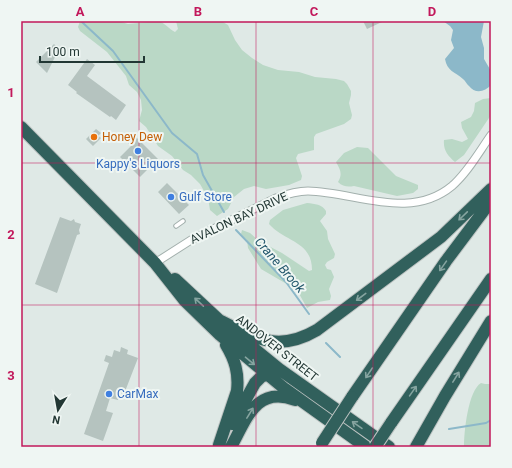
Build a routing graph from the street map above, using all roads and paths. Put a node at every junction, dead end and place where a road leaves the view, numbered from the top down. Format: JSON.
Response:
{"nodes":[{"id":1,"x":21,"y":127,"type":"edge"},
{"id":2,"x":491,"y":135,"type":"edge"},
{"id":3,"x":491,"y":189,"type":"edge"},
{"id":4,"x":491,"y":201,"type":"edge"},
{"id":5,"x":183,"y":221,"type":"dead end"},
{"id":6,"x":176,"y":226,"type":"dead end"},
{"id":7,"x":155,"y":263,"type":"junction"},
{"id":8,"x":491,"y":279,"type":"edge"},
{"id":9,"x":219,"y":320,"type":"junction"},
{"id":10,"x":491,"y":321,"type":"edge"},
{"id":11,"x":220,"y":336,"type":"junction"},
{"id":12,"x":266,"y":375,"type":"junction"},
{"id":13,"x":293,"y":380,"type":"junction"},
{"id":14,"x":304,"y":404,"type":"junction"},
{"id":15,"x":321,"y":445,"type":"edge"},
{"id":16,"x":223,"y":446,"type":"edge"},
{"id":17,"x":366,"y":447,"type":"edge"},
{"id":18,"x":375,"y":447,"type":"edge"},
{"id":19,"x":389,"y":447,"type":"edge"},
{"id":20,"x":416,"y":447,"type":"edge"}],
"edges":[{"from":1,"to":7,"type":"highway","name":"ANDOVER STREET"},
{"from":2,"to":7,"type":"street","name":"AVALON BAY DRIVE"},
{"from":3,"to":9,"type":"highway","one_way":true},
{"from":4,"to":15,"type":"highway","one_way":true,"bridge":true},
{"from":5,"to":6,"type":"lane"},
{"from":9,"to":7,"type":"highway","name":"ANDOVER STREET","one_way":true},
{"from":7,"to":11,"type":"highway","name":"ANDOVER STREET"},
{"from":18,"to":8,"type":"highway","one_way":true,"bridge":true},
{"from":9,"to":13,"type":"highway","name":"ANDOVER STREET"},
{"from":20,"to":10,"type":"highway","one_way":true},
{"from":11,"to":12,"type":"highway","name":"ANDOVER STREET","one_way":true},
{"from":11,"to":16,"type":"highway"},
{"from":12,"to":13,"type":"highway"},
{"from":12,"to":14,"type":"highway","name":"ANDOVER STREET"},
{"from":12,"to":16,"type":"highway"},
{"from":19,"to":13,"type":"highway","name":"ANDOVER STREET","one_way":true},
{"from":16,"to":14,"type":"highway","one_way":true},
{"from":14,"to":17,"type":"highway","name":"ANDOVER STREET"}]}
